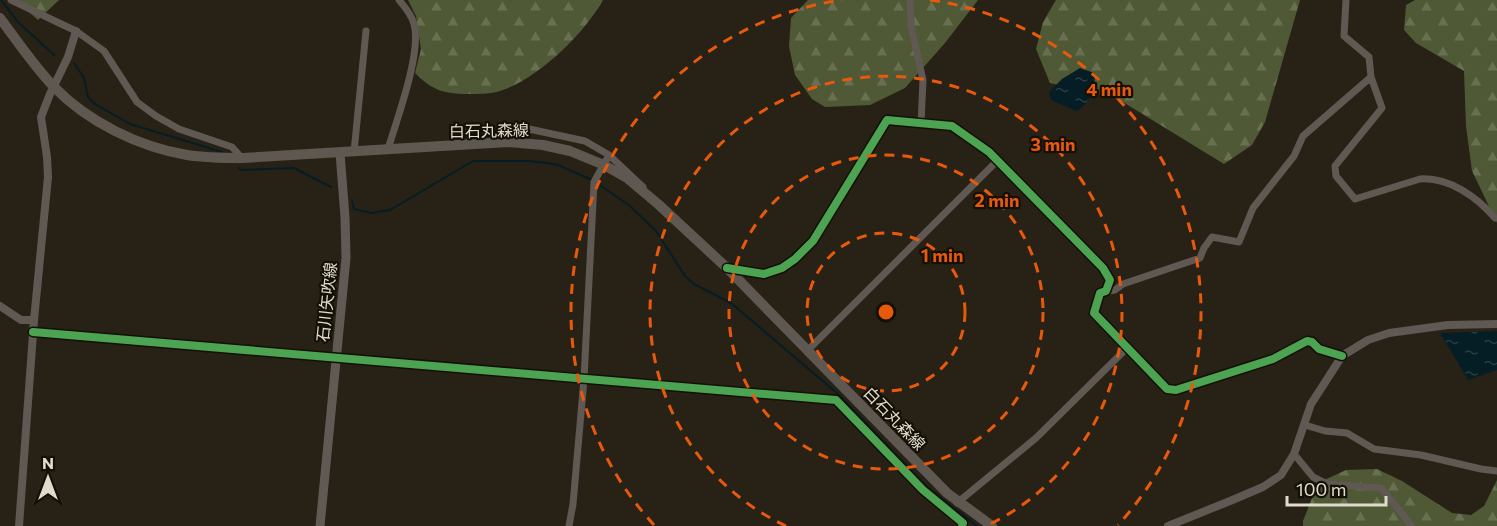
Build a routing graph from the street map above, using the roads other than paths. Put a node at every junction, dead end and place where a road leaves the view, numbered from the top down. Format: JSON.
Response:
{"nodes":[{"id":1,"x":11,"y":0,"type":"edge"},
{"id":2,"x":399,"y":0,"type":"edge"},
{"id":3,"x":910,"y":0,"type":"edge"},
{"id":4,"x":1346,"y":0,"type":"edge"},
{"id":5,"x":0,"y":18,"type":"edge"},
{"id":6,"x":76,"y":31,"type":"junction"},
{"id":7,"x":366,"y":31,"type":"dead end"},
{"id":8,"x":1371,"y":77,"type":"junction"},
{"id":9,"x":53,"y":87,"type":"junction"},
{"id":10,"x":921,"y":123,"type":"junction"},
{"id":11,"x":388,"y":149,"type":"junction"},
{"id":12,"x":354,"y":152,"type":"junction"},
{"id":13,"x":340,"y":153,"type":"junction"},
{"id":14,"x":243,"y":159,"type":"junction"},
{"id":15,"x":607,"y":160,"type":"junction"},
{"id":16,"x":997,"y":161,"type":"junction"},
{"id":17,"x":1495,"y":218,"type":"dead end"},
{"id":18,"x":727,"y":268,"type":"junction"},
{"id":19,"x":1100,"y":293,"type":"junction"},
{"id":20,"x":0,"y":306,"type":"edge"},
{"id":21,"x":34,"y":320,"type":"junction"},
{"id":22,"x":1497,"y":324,"type":"edge"},
{"id":23,"x":33,"y":332,"type":"junction"},
{"id":24,"x":1127,"y":348,"type":"junction"},
{"id":25,"x":808,"y":350,"type":"junction"},
{"id":26,"x":1342,"y":356,"type":"junction"},
{"id":27,"x":335,"y":358,"type":"junction"},
{"id":28,"x":584,"y":379,"type":"junction"},
{"id":29,"x":1305,"y":425,"type":"junction"},
{"id":30,"x":1294,"y":454,"type":"junction"},
{"id":31,"x":1497,"y":471,"type":"edge"},
{"id":32,"x":957,"y":503,"type":"junction"},
{"id":33,"x":19,"y":526,"type":"edge"},
{"id":34,"x":320,"y":526,"type":"edge"},
{"id":35,"x":569,"y":526,"type":"edge"},
{"id":36,"x":962,"y":526,"type":"edge"},
{"id":37,"x":992,"y":526,"type":"edge"},
{"id":38,"x":1168,"y":526,"type":"edge"},
{"id":39,"x":1412,"y":526,"type":"edge"}],
"edges":[{"from":1,"to":6,"type":"street"},
{"from":2,"to":11,"type":"street"},
{"from":3,"to":10,"type":"street"},
{"from":4,"to":8,"type":"street"},
{"from":5,"to":9,"type":"main road","name":"白石丸森線"},
{"from":6,"to":9,"type":"street"},
{"from":6,"to":14,"type":"street"},
{"from":7,"to":12,"type":"street"},
{"from":8,"to":17,"type":"street"},
{"from":8,"to":19,"type":"street"},
{"from":9,"to":14,"type":"main road","name":"白石丸森線"},
{"from":9,"to":21,"type":"street"},
{"from":10,"to":16,"type":"street"},
{"from":10,"to":18,"type":"street"},
{"from":11,"to":12,"type":"main road","name":"白石丸森線"},
{"from":11,"to":15,"type":"main road","name":"白石丸森線"},
{"from":12,"to":13,"type":"main road","name":"白石丸森線"},
{"from":13,"to":14,"type":"main road","name":"白石丸森線"},
{"from":13,"to":27,"type":"main road","name":"石川矢吹線"},
{"from":15,"to":18,"type":"main road","name":"白石丸森線"},
{"from":15,"to":28,"type":"street"},
{"from":16,"to":19,"type":"street"},
{"from":16,"to":25,"type":"street"},
{"from":18,"to":25,"type":"main road","name":"白石丸森線"},
{"from":19,"to":24,"type":"street"},
{"from":20,"to":21,"type":"street"},
{"from":21,"to":23,"type":"street"},
{"from":22,"to":26,"type":"street"},
{"from":23,"to":27,"type":"street"},
{"from":23,"to":33,"type":"street"},
{"from":24,"to":26,"type":"street"},
{"from":24,"to":32,"type":"street"},
{"from":25,"to":32,"type":"main road","name":"白石丸森線"},
{"from":26,"to":29,"type":"street"},
{"from":27,"to":28,"type":"street"},
{"from":27,"to":34,"type":"main road","name":"石川矢吹線"},
{"from":28,"to":35,"type":"street"},
{"from":28,"to":36,"type":"street"},
{"from":29,"to":30,"type":"street"},
{"from":29,"to":31,"type":"street"},
{"from":30,"to":38,"type":"street"},
{"from":30,"to":39,"type":"street"},
{"from":32,"to":37,"type":"main road","name":"白石丸森線"}]}
